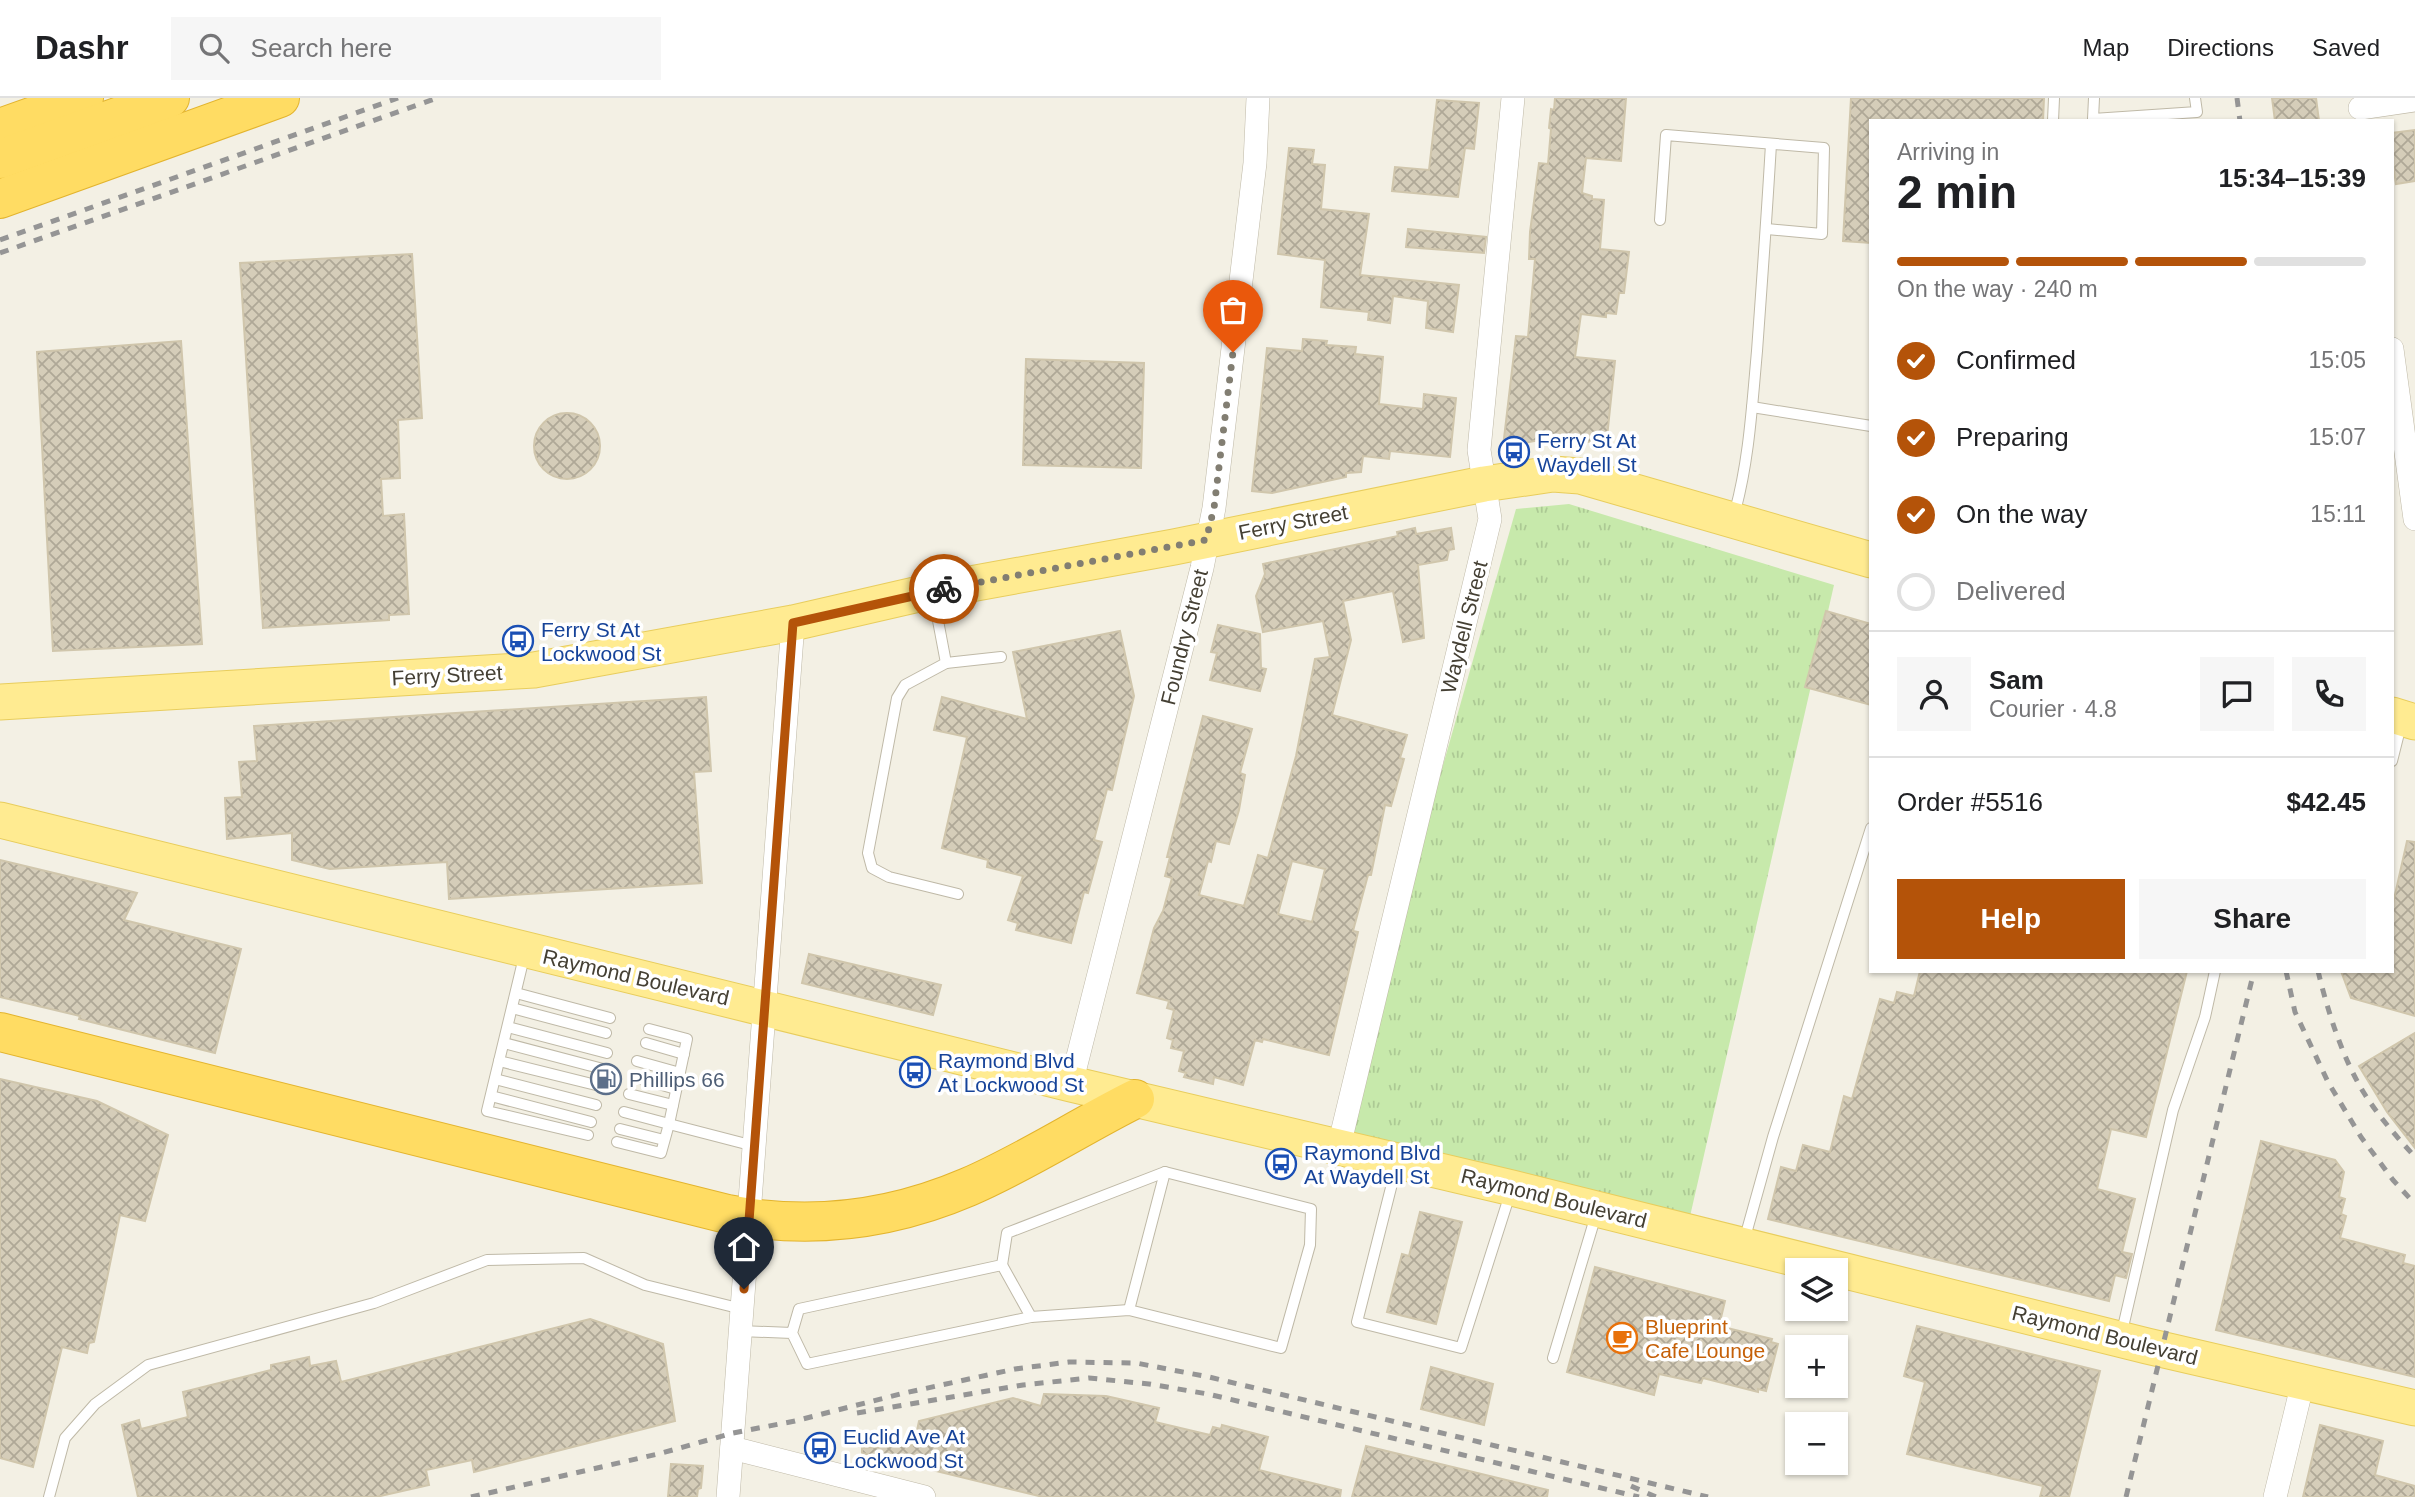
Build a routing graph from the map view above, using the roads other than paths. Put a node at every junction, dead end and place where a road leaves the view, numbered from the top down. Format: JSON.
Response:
{"nodes":[{"id":1,"x":49,"y":98,"type":"edge"},
{"id":2,"x":84,"y":98,"type":"edge"},
{"id":3,"x":170,"y":98,"type":"edge"},
{"id":4,"x":280,"y":98,"type":"edge"},
{"id":5,"x":1258,"y":98,"type":"edge"},
{"id":6,"x":1513,"y":98,"type":"edge"},
{"id":7,"x":2054,"y":98,"type":"edge"},
{"id":8,"x":2094,"y":98,"type":"edge"},
{"id":9,"x":2195,"y":98,"type":"edge"},
{"id":10,"x":2415,"y":100,"type":"edge"},
{"id":11,"x":2360,"y":109,"type":"edge"},
{"id":12,"x":0,"y":118,"type":"edge"},
{"id":13,"x":2053,"y":119,"type":"edge"},
{"id":14,"x":0,"y":128,"type":"edge"},
{"id":15,"x":1771,"y":144,"type":"junction"},
{"id":16,"x":0,"y":159,"type":"edge"},
{"id":17,"x":0,"y":199,"type":"edge"},
{"id":18,"x":1660,"y":220,"type":"dead end"},
{"id":19,"x":1767,"y":229,"type":"junction"},
{"id":20,"x":2394,"y":364,"type":"edge"},
{"id":21,"x":1752,"y":407,"type":"junction"},
{"id":22,"x":1869,"y":426,"type":"edge"},
{"id":23,"x":1484,"y":484,"type":"junction"},
{"id":24,"x":2415,"y":519,"type":"edge"},
{"id":25,"x":1732,"y":521,"type":"junction"},
{"id":26,"x":1206,"y":540,"type":"junction"},
{"id":27,"x":1869,"y":560,"type":"edge"},
{"id":28,"x":933,"y":591,"type":"junction"},
{"id":29,"x":793,"y":623,"type":"junction"},
{"id":30,"x":1001,"y":657,"type":"dead end"},
{"id":31,"x":946,"y":663,"type":"junction"},
{"id":32,"x":0,"y":702,"type":"edge"},
{"id":33,"x":2403,"y":719,"type":"edge"},
{"id":34,"x":2394,"y":753,"type":"edge"},
{"id":35,"x":0,"y":820,"type":"edge"},
{"id":36,"x":1869,"y":834,"type":"edge"},
{"id":37,"x":958,"y":894,"type":"dead end"},
{"id":38,"x":526,"y":951,"type":"junction"},
{"id":39,"x":2215,"y":973,"type":"edge"},
{"id":40,"x":516,"y":993,"type":"junction"},
{"id":41,"x":512,"y":1008,"type":"junction"},
{"id":42,"x":765,"y":1008,"type":"junction"},
{"id":43,"x":610,"y":1018,"type":"dead end"},
{"id":44,"x":508,"y":1027,"type":"junction"},
{"id":45,"x":649,"y":1029,"type":"dead end"},
{"id":46,"x":0,"y":1032,"type":"edge"},
{"id":47,"x":606,"y":1033,"type":"dead end"},
{"id":48,"x":504,"y":1042,"type":"junction"},
{"id":49,"x":646,"y":1043,"type":"dead end"},
{"id":50,"x":607,"y":1053,"type":"dead end"},
{"id":51,"x":684,"y":1054,"type":"junction"},
{"id":52,"x":499,"y":1061,"type":"junction"},
{"id":53,"x":637,"y":1061,"type":"dead end"},
{"id":54,"x":603,"y":1069,"type":"dead end"},
{"id":55,"x":680,"y":1073,"type":"junction"},
{"id":56,"x":634,"y":1077,"type":"dead end"},
{"id":57,"x":495,"y":1079,"type":"junction"},
{"id":58,"x":1070,"y":1084,"type":"junction"},
{"id":59,"x":600,"y":1086,"type":"dead end"},
{"id":60,"x":676,"y":1088,"type":"junction"},
{"id":61,"x":629,"y":1094,"type":"dead end"},
{"id":62,"x":491,"y":1096,"type":"junction"},
{"id":63,"x":1135,"y":1099,"type":"junction"},
{"id":64,"x":596,"y":1105,"type":"dead end"},
{"id":65,"x":673,"y":1105,"type":"junction"},
{"id":66,"x":624,"y":1112,"type":"dead end"},
{"id":67,"x":591,"y":1122,"type":"dead end"},
{"id":68,"x":668,"y":1124,"type":"junction"},
{"id":69,"x":620,"y":1129,"type":"dead end"},
{"id":70,"x":588,"y":1135,"type":"dead end"},
{"id":71,"x":664,"y":1140,"type":"junction"},
{"id":72,"x":617,"y":1142,"type":"dead end"},
{"id":73,"x":755,"y":1146,"type":"junction"},
{"id":74,"x":1339,"y":1146,"type":"junction"},
{"id":75,"x":1398,"y":1160,"type":"junction"},
{"id":76,"x":1165,"y":1172,"type":"junction"},
{"id":77,"x":1512,"y":1188,"type":"junction"},
{"id":78,"x":1598,"y":1209,"type":"junction"},
{"id":79,"x":750,"y":1219,"type":"junction"},
{"id":80,"x":1743,"y":1245,"type":"junction"},
{"id":81,"x":1002,"y":1265,"type":"junction"},
{"id":82,"x":1129,"y":1310,"type":"junction"},
{"id":83,"x":1031,"y":1317,"type":"junction"},
{"id":84,"x":741,"y":1320,"type":"junction"},
{"id":85,"x":792,"y":1333,"type":"junction"},
{"id":86,"x":2121,"y":1339,"type":"junction"},
{"id":87,"x":1553,"y":1358,"type":"dead end"},
{"id":88,"x":2303,"y":1382,"type":"junction"},
{"id":89,"x":2415,"y":1408,"type":"edge"},
{"id":90,"x":732,"y":1448,"type":"junction"},
{"id":91,"x":49,"y":1497,"type":"edge"},
{"id":92,"x":728,"y":1497,"type":"edge"},
{"id":93,"x":924,"y":1497,"type":"edge"},
{"id":94,"x":2275,"y":1497,"type":"edge"}],
"edges":[{"from":1,"to":12,"type":"highway"},
{"from":2,"to":14,"type":"highway"},
{"from":3,"to":16,"type":"highway"},
{"from":4,"to":17,"type":"highway"},
{"from":5,"to":26,"type":"street","name":"Foundry Street"},
{"from":6,"to":23,"type":"street","name":"Waydell Street"},
{"from":7,"to":13,"type":"lane"},
{"from":8,"to":9,"type":"lane"},
{"from":10,"to":11,"type":"street"},
{"from":15,"to":18,"type":"lane"},
{"from":15,"to":19,"type":"lane"},
{"from":15,"to":19,"type":"lane"},
{"from":19,"to":21,"type":"lane"},
{"from":20,"to":24,"type":"street"},
{"from":21,"to":22,"type":"lane"},
{"from":21,"to":25,"type":"lane"},
{"from":23,"to":25,"type":"main road","name":"Ferry Street"},
{"from":23,"to":26,"type":"main road","name":"Ferry Street"},
{"from":23,"to":74,"type":"street","name":"Waydell Street"},
{"from":25,"to":27,"type":"main road","name":"Ferry Street"},
{"from":26,"to":28,"type":"main road","name":"Ferry Street"},
{"from":26,"to":58,"type":"street","name":"Foundry Street"},
{"from":28,"to":29,"type":"main road","name":"Ferry Street"},
{"from":28,"to":31,"type":"lane"},
{"from":29,"to":32,"type":"main road","name":"Ferry Street"},
{"from":29,"to":42,"type":"street"},
{"from":30,"to":31,"type":"lane"},
{"from":31,"to":37,"type":"lane"},
{"from":33,"to":34,"type":"lane"},
{"from":35,"to":38,"type":"main road","name":"Raymond Boulevard"},
{"from":36,"to":80,"type":"lane"},
{"from":38,"to":40,"type":"lane"},
{"from":38,"to":42,"type":"main road","name":"Raymond Boulevard"},
{"from":39,"to":86,"type":"lane"},
{"from":40,"to":41,"type":"lane"},
{"from":40,"to":43,"type":"lane"},
{"from":41,"to":44,"type":"lane"},
{"from":41,"to":47,"type":"lane"},
{"from":42,"to":58,"type":"main road","name":"Raymond Boulevard"},
{"from":42,"to":73,"type":"street"},
{"from":44,"to":48,"type":"lane"},
{"from":44,"to":50,"type":"lane"},
{"from":45,"to":51,"type":"lane"},
{"from":46,"to":79,"type":"highway"},
{"from":48,"to":52,"type":"lane"},
{"from":48,"to":54,"type":"lane"},
{"from":49,"to":51,"type":"lane"},
{"from":51,"to":55,"type":"lane"},
{"from":52,"to":57,"type":"lane"},
{"from":52,"to":59,"type":"lane"},
{"from":53,"to":55,"type":"lane"},
{"from":55,"to":60,"type":"lane"},
{"from":56,"to":60,"type":"lane"},
{"from":57,"to":62,"type":"lane"},
{"from":57,"to":64,"type":"lane"},
{"from":58,"to":63,"type":"main road","name":"Raymond Boulevard"},
{"from":60,"to":65,"type":"lane"},
{"from":61,"to":65,"type":"lane"},
{"from":62,"to":67,"type":"lane"},
{"from":62,"to":70,"type":"lane"},
{"from":63,"to":74,"type":"main road","name":"Raymond Boulevard"},
{"from":63,"to":79,"type":"highway"},
{"from":65,"to":68,"type":"lane"},
{"from":66,"to":68,"type":"lane"},
{"from":68,"to":71,"type":"lane"},
{"from":68,"to":73,"type":"lane"},
{"from":69,"to":71,"type":"lane"},
{"from":71,"to":72,"type":"lane"},
{"from":73,"to":79,"type":"street"},
{"from":74,"to":75,"type":"main road","name":"Raymond Boulevard"},
{"from":75,"to":77,"type":"main road","name":"Raymond Boulevard"},
{"from":75,"to":77,"type":"lane"},
{"from":76,"to":81,"type":"lane"},
{"from":76,"to":82,"type":"lane"},
{"from":76,"to":82,"type":"lane"},
{"from":77,"to":78,"type":"main road","name":"Raymond Boulevard"},
{"from":78,"to":80,"type":"main road","name":"Raymond Boulevard"},
{"from":78,"to":87,"type":"lane"},
{"from":79,"to":84,"type":"street"},
{"from":80,"to":86,"type":"main road","name":"Raymond Boulevard"},
{"from":81,"to":83,"type":"lane"},
{"from":81,"to":85,"type":"lane"},
{"from":82,"to":83,"type":"lane"},
{"from":83,"to":85,"type":"lane"},
{"from":84,"to":85,"type":"lane"},
{"from":84,"to":90,"type":"street"},
{"from":84,"to":91,"type":"lane"},
{"from":86,"to":88,"type":"main road","name":"Raymond Boulevard"},
{"from":88,"to":89,"type":"main road","name":"Raymond Boulevard"},
{"from":88,"to":94,"type":"street"},
{"from":90,"to":92,"type":"street"},
{"from":90,"to":93,"type":"street"}]}
